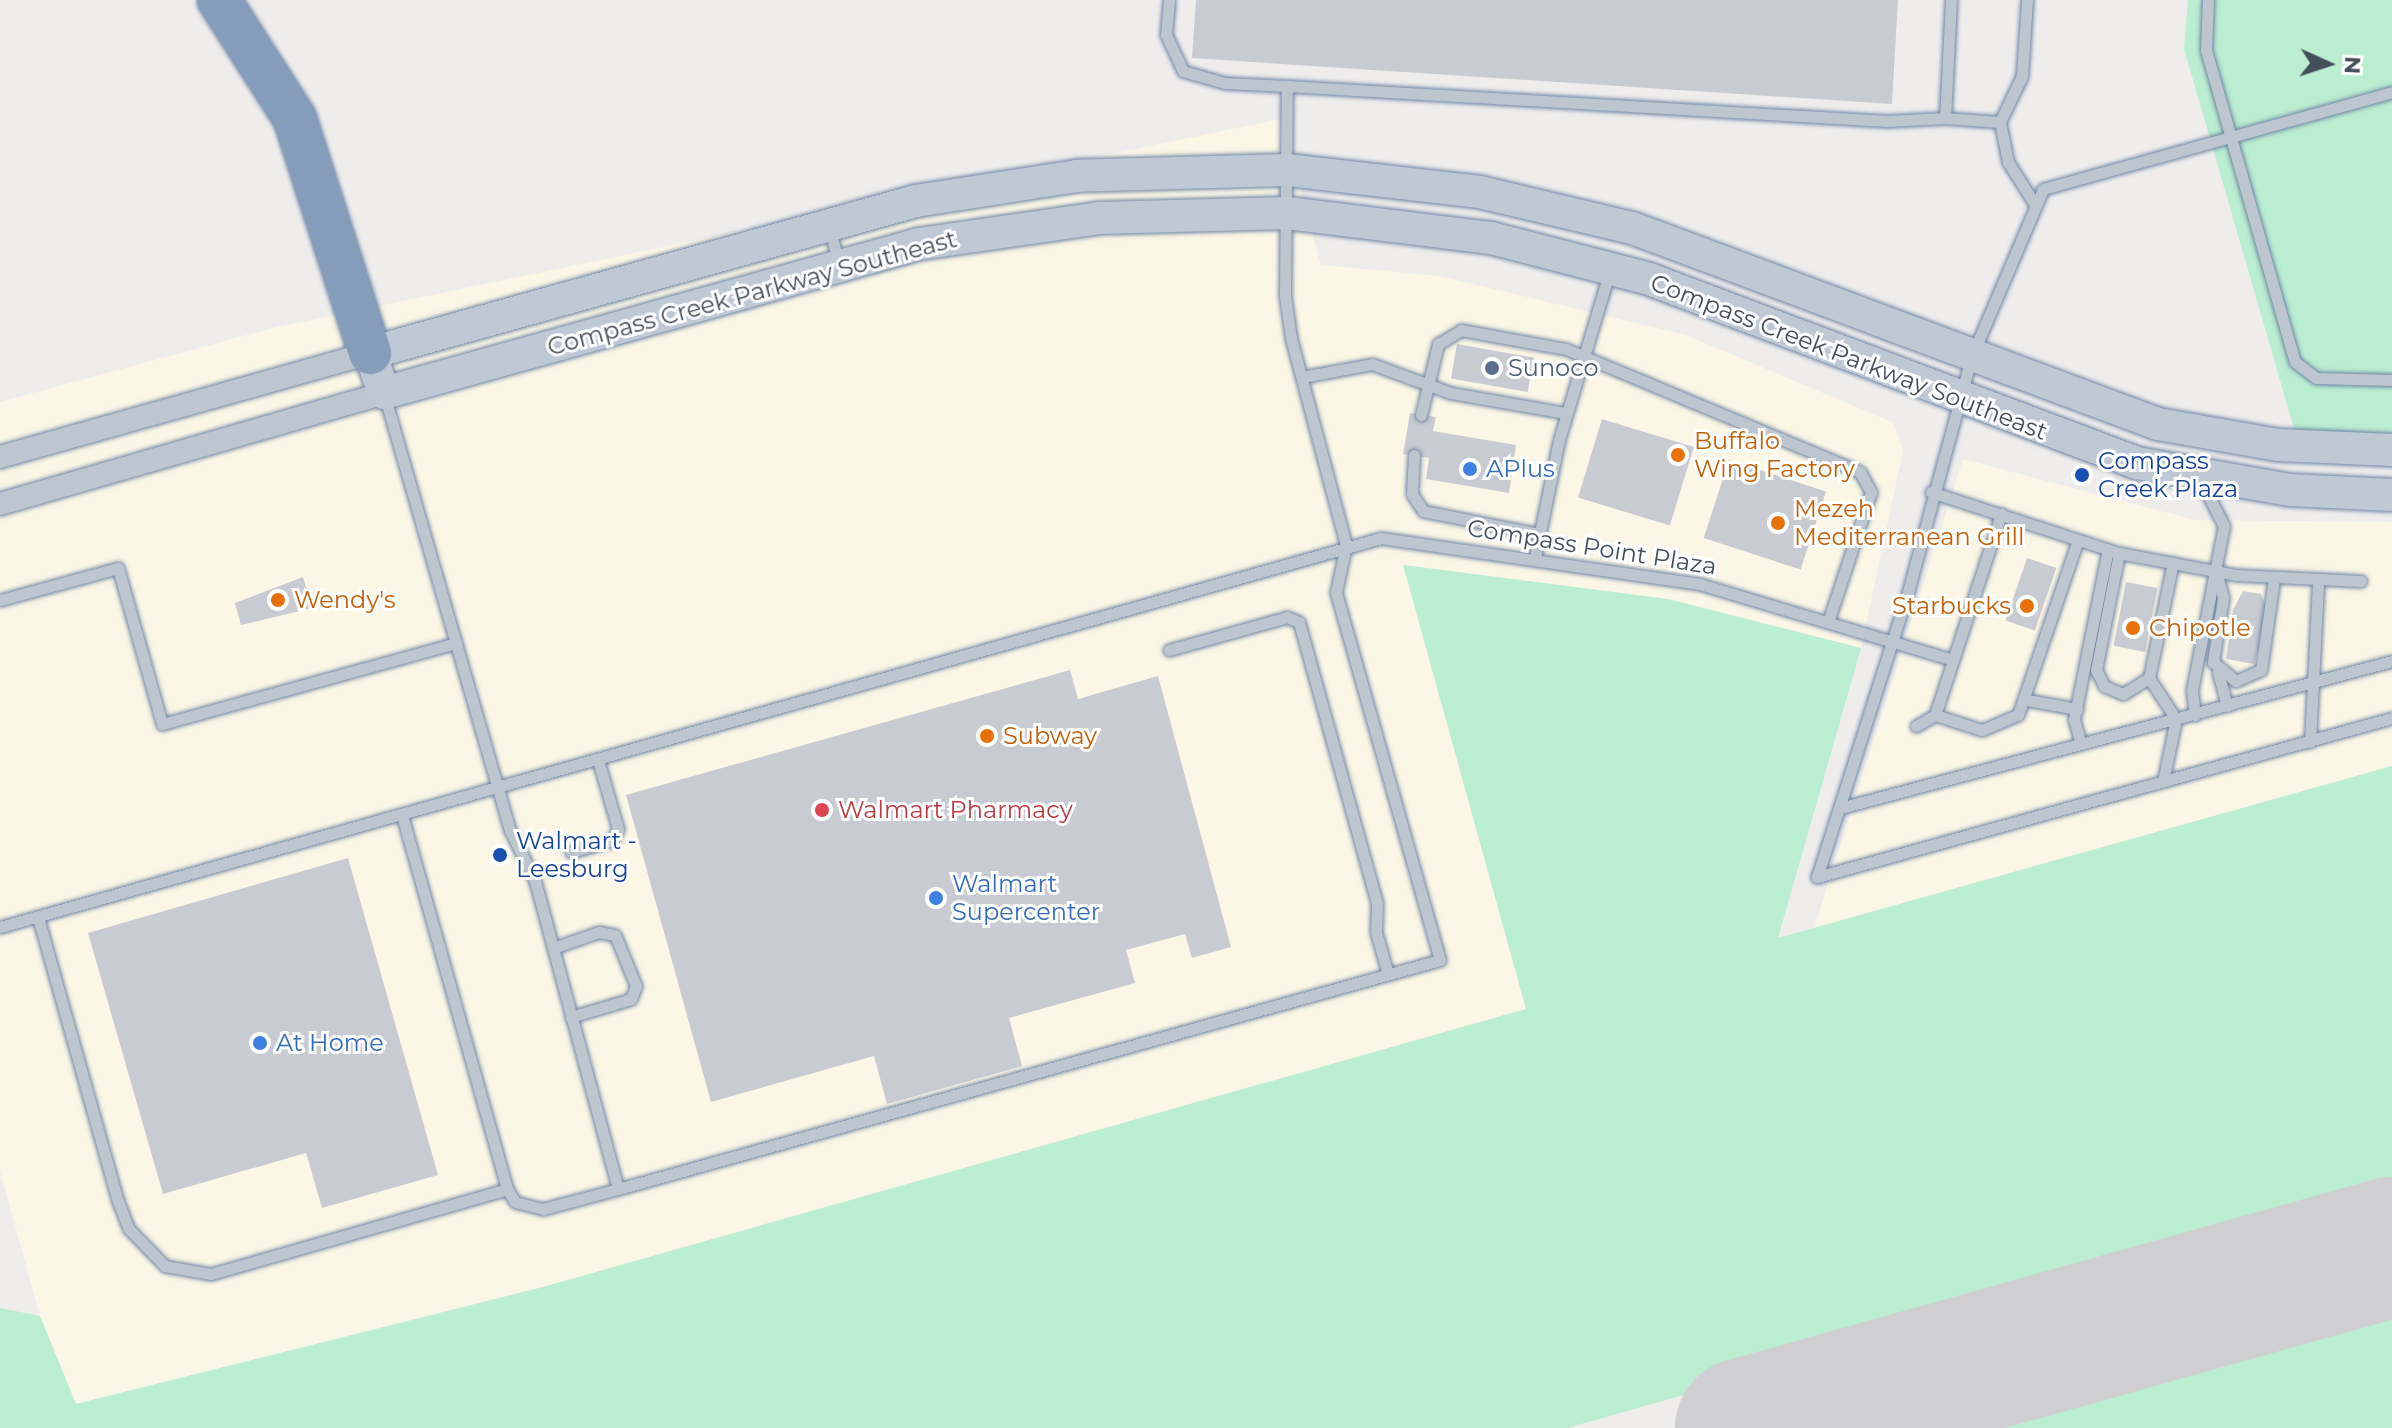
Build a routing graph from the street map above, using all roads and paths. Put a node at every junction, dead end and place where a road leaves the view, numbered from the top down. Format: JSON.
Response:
{"nodes":[{"id":1,"x":219,"y":0,"type":"edge"},
{"id":2,"x":1169,"y":0,"type":"edge"},
{"id":3,"x":1951,"y":0,"type":"edge"},
{"id":4,"x":2027,"y":0,"type":"edge"},
{"id":5,"x":2208,"y":0,"type":"edge"},
{"id":6,"x":1287,"y":86,"type":"junction"},
{"id":7,"x":2392,"y":92,"type":"edge"},
{"id":8,"x":1945,"y":118,"type":"junction"},
{"id":9,"x":2000,"y":122,"type":"junction"},
{"id":10,"x":2231,"y":136,"type":"junction"},
{"id":11,"x":1286,"y":170,"type":"junction"},
{"id":12,"x":2034,"y":203,"type":"junction"},
{"id":13,"x":1287,"y":213,"type":"junction"},
{"id":14,"x":828,"y":222,"type":"junction"},
{"id":15,"x":840,"y":265,"type":"junction"},
{"id":16,"x":1611,"y":268,"type":"junction"},
{"id":17,"x":370,"y":353,"type":"junction"},
{"id":18,"x":1971,"y":358,"type":"junction"},
{"id":19,"x":1585,"y":361,"type":"junction"},
{"id":20,"x":1302,"y":377,"type":"junction"},
{"id":21,"x":2392,"y":380,"type":"edge"},
{"id":22,"x":1426,"y":381,"type":"junction"},
{"id":23,"x":384,"y":393,"type":"junction"},
{"id":24,"x":1958,"y":400,"type":"junction"},
{"id":25,"x":1566,"y":413,"type":"junction"},
{"id":26,"x":1421,"y":415,"type":"dead end"},
{"id":27,"x":2392,"y":450,"type":"edge"},
{"id":28,"x":1414,"y":455,"type":"dead end"},
{"id":29,"x":0,"y":457,"type":"edge"},
{"id":30,"x":2196,"y":476,"type":"junction"},
{"id":31,"x":1931,"y":492,"type":"junction"},
{"id":32,"x":2392,"y":495,"type":"edge"},
{"id":33,"x":0,"y":504,"type":"edge"},
{"id":34,"x":2001,"y":514,"type":"junction"},
{"id":35,"x":1539,"y":534,"type":"junction"},
{"id":36,"x":2078,"y":540,"type":"junction"},
{"id":37,"x":1346,"y":545,"type":"junction"},
{"id":38,"x":2113,"y":551,"type":"junction"},
{"id":39,"x":1535,"y":557,"type":"junction"},
{"id":40,"x":2173,"y":562,"type":"junction"},
{"id":41,"x":2216,"y":570,"type":"junction"},
{"id":42,"x":2274,"y":579,"type":"junction"},
{"id":43,"x":2361,"y":581,"type":"dead end"},
{"id":44,"x":2318,"y":584,"type":"junction"},
{"id":45,"x":0,"y":600,"type":"edge"},
{"id":46,"x":1829,"y":619,"type":"junction"},
{"id":47,"x":1892,"y":641,"type":"junction"},
{"id":48,"x":456,"y":643,"type":"junction"},
{"id":49,"x":1169,"y":650,"type":"dead end"},
{"id":50,"x":1953,"y":660,"type":"junction"},
{"id":51,"x":2392,"y":661,"type":"edge"},
{"id":52,"x":2218,"y":672,"type":"junction"},
{"id":53,"x":2149,"y":678,"type":"junction"},
{"id":54,"x":2313,"y":684,"type":"junction"},
{"id":55,"x":2027,"y":700,"type":"junction"},
{"id":56,"x":2227,"y":706,"type":"junction"},
{"id":57,"x":2077,"y":709,"type":"junction"},
{"id":58,"x":1935,"y":715,"type":"junction"},
{"id":59,"x":2195,"y":715,"type":"junction"},
{"id":60,"x":2392,"y":718,"type":"edge"},
{"id":61,"x":2176,"y":719,"type":"junction"},
{"id":62,"x":1916,"y":726,"type":"dead end"},
{"id":63,"x":2310,"y":742,"type":"junction"},
{"id":64,"x":2081,"y":744,"type":"junction"},
{"id":65,"x":599,"y":763,"type":"junction"},
{"id":66,"x":2164,"y":777,"type":"junction"},
{"id":67,"x":498,"y":791,"type":"junction"},
{"id":68,"x":1840,"y":808,"type":"junction"},
{"id":69,"x":402,"y":815,"type":"junction"},
{"id":70,"x":571,"y":852,"type":"dead end"},
{"id":71,"x":38,"y":917,"type":"junction"},
{"id":72,"x":0,"y":927,"type":"edge"},
{"id":73,"x":553,"y":948,"type":"junction"},
{"id":74,"x":1388,"y":974,"type":"junction"},
{"id":75,"x":571,"y":1017,"type":"junction"},
{"id":76,"x":507,"y":1189,"type":"junction"},
{"id":77,"x":618,"y":1189,"type":"junction"}],
"edges":[{"from":1,"to":17,"type":"highway"},
{"from":2,"to":6,"type":"lane"},
{"from":3,"to":8,"type":"lane"},
{"from":4,"to":9,"type":"lane"},
{"from":5,"to":10,"type":"lane"},
{"from":6,"to":8,"type":"lane"},
{"from":6,"to":11,"type":"lane"},
{"from":7,"to":10,"type":"lane"},
{"from":8,"to":9,"type":"lane"},
{"from":9,"to":12,"type":"lane"},
{"from":10,"to":12,"type":"lane"},
{"from":10,"to":21,"type":"lane"},
{"from":11,"to":13,"type":"lane"},
{"from":11,"to":14,"type":"street","name":"Compass Creek Parkway Southeast"},
{"from":11,"to":18,"type":"street","name":"Compass Creek Parkway Southeast"},
{"from":12,"to":18,"type":"lane"},
{"from":13,"to":15,"type":"street","name":"Compass Creek Parkway Southeast"},
{"from":13,"to":16,"type":"street","name":"Compass Creek Parkway Southeast"},
{"from":13,"to":20,"type":"lane"},
{"from":14,"to":15,"type":"lane"},
{"from":14,"to":17,"type":"street","name":"Compass Creek Parkway Southeast"},
{"from":15,"to":23,"type":"street","name":"Compass Creek Parkway Southeast"},
{"from":16,"to":19,"type":"lane"},
{"from":16,"to":24,"type":"street","name":"Compass Creek Parkway Southeast"},
{"from":17,"to":23,"type":"street"},
{"from":17,"to":29,"type":"street","name":"Compass Creek Parkway Southeast"},
{"from":18,"to":24,"type":"lane"},
{"from":18,"to":27,"type":"street","name":"Compass Creek Parkway Southeast"},
{"from":19,"to":22,"type":"lane"},
{"from":19,"to":25,"type":"lane"},
{"from":19,"to":46,"type":"lane"},
{"from":20,"to":22,"type":"lane"},
{"from":20,"to":37,"type":"lane"},
{"from":22,"to":25,"type":"lane"},
{"from":22,"to":26,"type":"lane"},
{"from":23,"to":33,"type":"street","name":"Compass Creek Parkway Southeast"},
{"from":23,"to":48,"type":"lane"},
{"from":24,"to":30,"type":"street","name":"Compass Creek Parkway Southeast"},
{"from":24,"to":31,"type":"lane"},
{"from":25,"to":35,"type":"lane"},
{"from":28,"to":35,"type":"lane"},
{"from":30,"to":32,"type":"street","name":"Compass Creek Parkway Southeast"},
{"from":30,"to":41,"type":"lane"},
{"from":31,"to":34,"type":"lane"},
{"from":31,"to":47,"type":"lane"},
{"from":34,"to":36,"type":"lane"},
{"from":34,"to":50,"type":"lane"},
{"from":35,"to":39,"type":"lane"},
{"from":36,"to":38,"type":"lane"},
{"from":36,"to":55,"type":"lane"},
{"from":37,"to":39,"type":"lane","name":"Compass Point Plaza"},
{"from":37,"to":65,"type":"lane","name":"Compass Point Plaza"},
{"from":37,"to":74,"type":"lane"},
{"from":38,"to":40,"type":"lane"},
{"from":38,"to":53,"type":"lane"},
{"from":38,"to":57,"type":"lane"},
{"from":39,"to":46,"type":"lane","name":"Compass Point Plaza"},
{"from":40,"to":41,"type":"lane"},
{"from":40,"to":53,"type":"lane"},
{"from":41,"to":42,"type":"lane"},
{"from":41,"to":52,"type":"lane"},
{"from":41,"to":59,"type":"lane"},
{"from":42,"to":44,"type":"lane"},
{"from":42,"to":52,"type":"lane"},
{"from":43,"to":44,"type":"lane"},
{"from":44,"to":54,"type":"lane"},
{"from":45,"to":48,"type":"lane"},
{"from":46,"to":47,"type":"lane","name":"Compass Point Plaza"},
{"from":47,"to":50,"type":"lane","name":"Compass Point Plaza"},
{"from":47,"to":68,"type":"lane"},
{"from":48,"to":67,"type":"lane"},
{"from":49,"to":74,"type":"lane"},
{"from":50,"to":58,"type":"lane"},
{"from":51,"to":54,"type":"lane"},
{"from":52,"to":56,"type":"lane"},
{"from":53,"to":61,"type":"lane"},
{"from":54,"to":56,"type":"lane"},
{"from":54,"to":63,"type":"lane"},
{"from":55,"to":57,"type":"lane"},
{"from":55,"to":58,"type":"lane"},
{"from":56,"to":59,"type":"lane"},
{"from":57,"to":64,"type":"lane"},
{"from":58,"to":62,"type":"lane"},
{"from":59,"to":61,"type":"lane"},
{"from":60,"to":63,"type":"lane"},
{"from":61,"to":64,"type":"lane"},
{"from":61,"to":66,"type":"lane"},
{"from":63,"to":66,"type":"lane"},
{"from":64,"to":68,"type":"lane"},
{"from":65,"to":67,"type":"lane","name":"Compass Point Plaza"},
{"from":65,"to":70,"type":"lane"},
{"from":66,"to":68,"type":"lane"},
{"from":67,"to":69,"type":"lane","name":"Compass Point Plaza"},
{"from":67,"to":73,"type":"lane"},
{"from":69,"to":71,"type":"lane","name":"Compass Point Plaza"},
{"from":69,"to":76,"type":"lane"},
{"from":71,"to":72,"type":"lane","name":"Compass Point Plaza"},
{"from":71,"to":76,"type":"lane"},
{"from":73,"to":75,"type":"lane"},
{"from":73,"to":75,"type":"lane"},
{"from":74,"to":77,"type":"lane"},
{"from":75,"to":77,"type":"lane"},
{"from":76,"to":77,"type":"lane"}]}
